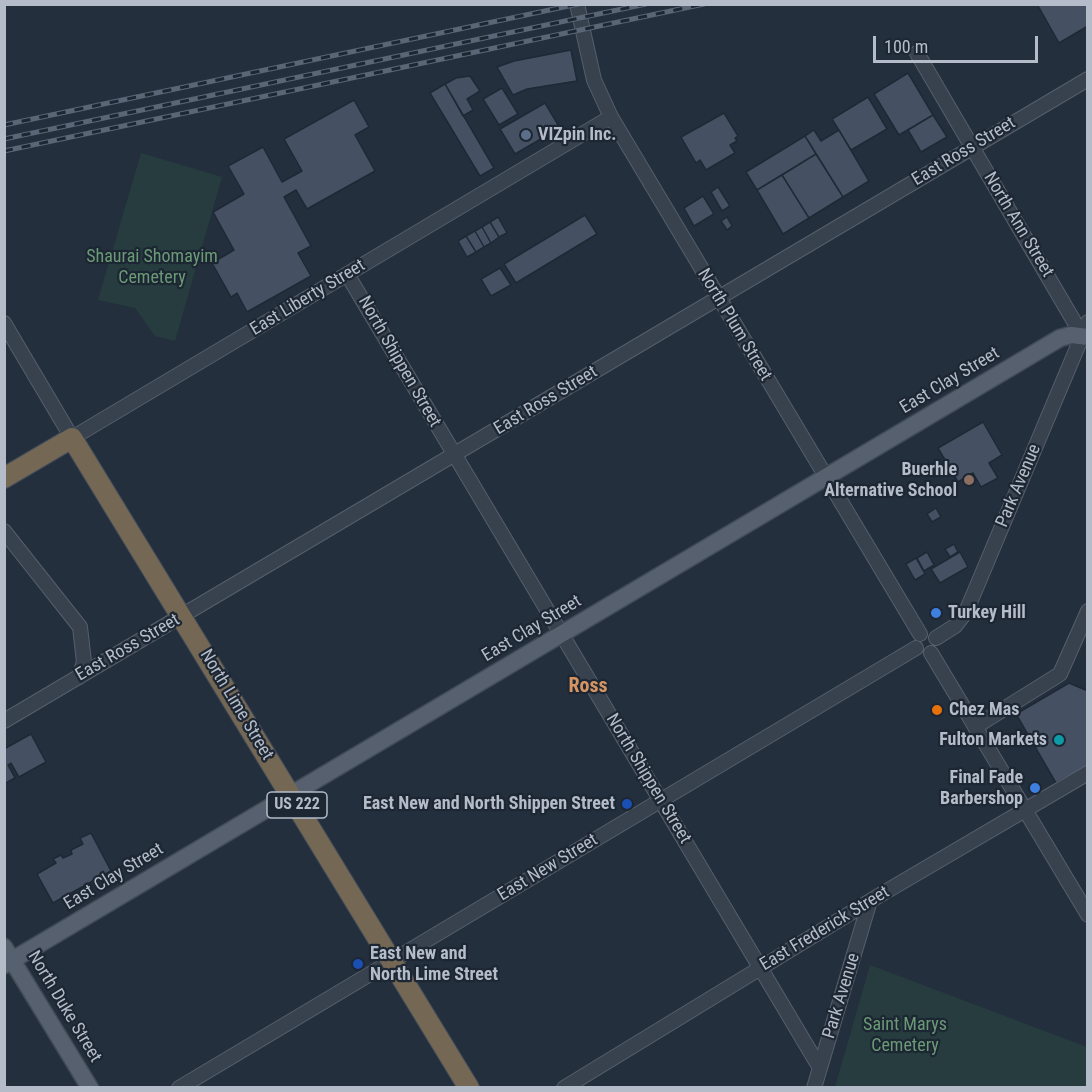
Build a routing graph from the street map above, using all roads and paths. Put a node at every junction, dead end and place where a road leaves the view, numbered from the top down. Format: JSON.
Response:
{"nodes":[{"id":1,"x":577,"y":4,"type":"edge"},
{"id":2,"x":917,"y":53,"type":"dead end"},
{"id":3,"x":1088,"y":79,"type":"edge"},
{"id":4,"x":610,"y":117,"type":"junction"},
{"id":5,"x":970,"y":148,"type":"junction"},
{"id":6,"x":347,"y":274,"type":"junction"},
{"id":7,"x":718,"y":299,"type":"junction"},
{"id":8,"x":4,"y":323,"type":"edge"},
{"id":9,"x":1086,"y":331,"type":"edge"},
{"id":10,"x":72,"y":438,"type":"junction"},
{"id":11,"x":453,"y":456,"type":"junction"},
{"id":12,"x":4,"y":478,"type":"edge"},
{"id":13,"x":825,"y":478,"type":"junction"},
{"id":14,"x":4,"y":531,"type":"edge"},
{"id":15,"x":1088,"y":611,"type":"edge"},
{"id":16,"x":183,"y":616,"type":"junction"},
{"id":17,"x":562,"y":634,"type":"junction"},
{"id":18,"x":920,"y":634,"type":"junction"},
{"id":19,"x":936,"y":638,"type":"junction"},
{"id":20,"x":916,"y":648,"type":"junction"},
{"id":21,"x":931,"y":653,"type":"junction"},
{"id":22,"x":80,"y":677,"type":"junction"},
{"id":23,"x":4,"y":721,"type":"edge"},
{"id":24,"x":975,"y":726,"type":"junction"},
{"id":25,"x":1086,"y":778,"type":"edge"},
{"id":26,"x":291,"y":795,"type":"junction"},
{"id":27,"x":661,"y":801,"type":"junction"},
{"id":28,"x":1025,"y":810,"type":"junction"},
{"id":29,"x":869,"y":904,"type":"junction"},
{"id":30,"x":1088,"y":915,"type":"edge"},
{"id":31,"x":7,"y":958,"type":"edge"},
{"id":32,"x":392,"y":961,"type":"junction"},
{"id":33,"x":761,"y":968,"type":"junction"},
{"id":34,"x":820,"y":1068,"type":"junction"},
{"id":35,"x":90,"y":1088,"type":"edge"},
{"id":36,"x":179,"y":1088,"type":"edge"},
{"id":37,"x":469,"y":1088,"type":"edge"},
{"id":38,"x":564,"y":1088,"type":"edge"},
{"id":39,"x":814,"y":1088,"type":"edge"}],
"edges":[{"from":1,"to":4,"type":"street","name":"North Plum Street"},
{"from":2,"to":5,"type":"street","name":"North Ann Street"},
{"from":3,"to":5,"type":"street","name":"East Ross Street"},
{"from":4,"to":6,"type":"street","name":"East Liberty Street"},
{"from":4,"to":7,"type":"street","name":"North Plum Street"},
{"from":5,"to":7,"type":"street","name":"East Ross Street"},
{"from":5,"to":9,"type":"street","name":"North Ann Street"},
{"from":6,"to":10,"type":"street","name":"East Liberty Street"},
{"from":6,"to":11,"type":"street","name":"North Shippen Street"},
{"from":7,"to":11,"type":"street","name":"East Ross Street"},
{"from":7,"to":13,"type":"street","name":"North Plum Street"},
{"from":8,"to":10,"type":"street","name":"North Lime Street"},
{"from":9,"to":13,"type":"main road","name":"East Clay Street"},
{"from":9,"to":19,"type":"street","name":"Park Avenue"},
{"from":10,"to":12,"type":"highway","name":"East Liberty Street"},
{"from":10,"to":16,"type":"highway","name":"North Lime Street","number":"US 222"},
{"from":11,"to":16,"type":"street","name":"East Ross Street"},
{"from":11,"to":17,"type":"street","name":"North Shippen Street"},
{"from":13,"to":17,"type":"main road","name":"East Clay Street"},
{"from":13,"to":18,"type":"street","name":"North Plum Street"},
{"from":14,"to":22,"type":"street"},
{"from":15,"to":24,"type":"street"},
{"from":16,"to":22,"type":"street","name":"East Ross Street"},
{"from":16,"to":26,"type":"highway","name":"North Lime Street","number":"US 222"},
{"from":17,"to":26,"type":"main road","name":"East Clay Street"},
{"from":17,"to":27,"type":"street","name":"North Shippen Street"},
{"from":18,"to":19,"type":"street"},
{"from":18,"to":20,"type":"street"},
{"from":19,"to":21,"type":"street"},
{"from":20,"to":21,"type":"street"},
{"from":20,"to":27,"type":"street","name":"East New Street"},
{"from":21,"to":24,"type":"street"},
{"from":22,"to":23,"type":"street","name":"East Ross Street"},
{"from":24,"to":28,"type":"street"},
{"from":25,"to":28,"type":"street","name":"East Frederick Street"},
{"from":26,"to":31,"type":"main road","name":"East Clay Street"},
{"from":26,"to":32,"type":"highway","name":"North Lime Street","number":"US 222"},
{"from":27,"to":32,"type":"street","name":"East New Street"},
{"from":27,"to":33,"type":"street","name":"North Shippen Street"},
{"from":28,"to":29,"type":"street","name":"East Frederick Street"},
{"from":28,"to":30,"type":"street"},
{"from":29,"to":33,"type":"street","name":"East Frederick Street"},
{"from":29,"to":34,"type":"street","name":"Park Avenue"},
{"from":31,"to":35,"type":"main road","name":"North Duke Street"},
{"from":32,"to":36,"type":"street","name":"East New Street"},
{"from":32,"to":37,"type":"highway","name":"North Lime Street","number":"US 222"},
{"from":33,"to":34,"type":"street","name":"North Shippen Street"},
{"from":33,"to":38,"type":"street","name":"East Frederick Street"},
{"from":34,"to":39,"type":"street","name":"Park Avenue"}]}
